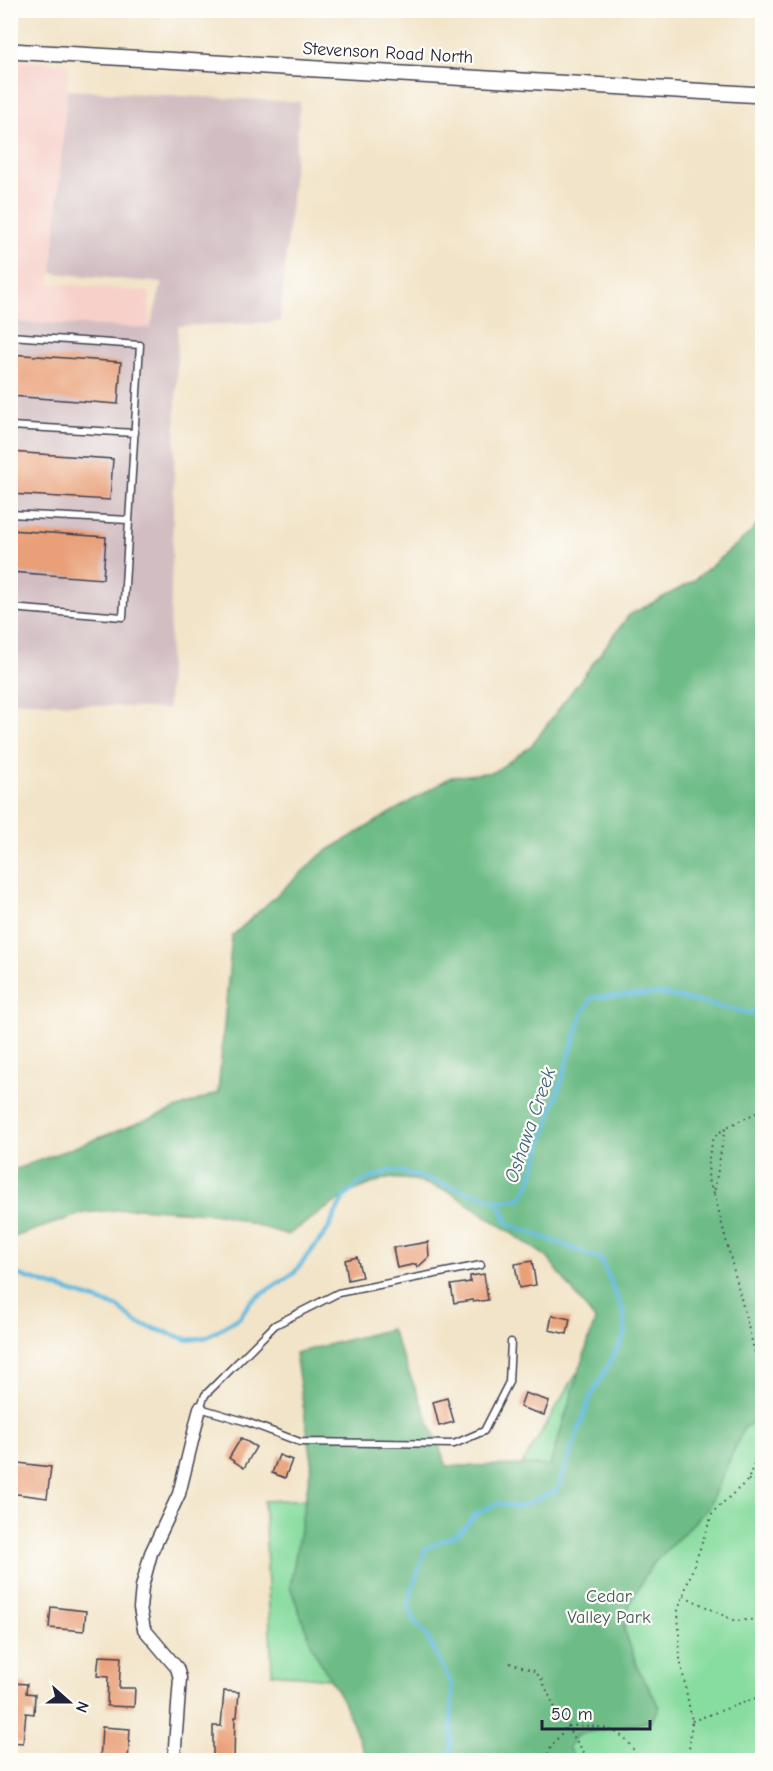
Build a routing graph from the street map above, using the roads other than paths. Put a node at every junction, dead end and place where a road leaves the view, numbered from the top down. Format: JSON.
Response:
{"nodes":[{"id":1,"x":10,"y":51,"type":"edge"},
{"id":2,"x":762,"y":95,"type":"edge"},
{"id":3,"x":10,"y":336,"type":"edge"},
{"id":4,"x":10,"y":426,"type":"edge"},
{"id":5,"x":135,"y":433,"type":"junction"},
{"id":6,"x":10,"y":514,"type":"edge"},
{"id":7,"x":129,"y":520,"type":"junction"},
{"id":8,"x":10,"y":608,"type":"edge"},
{"id":9,"x":481,"y":1265,"type":"dead end"},
{"id":10,"x":511,"y":1342,"type":"dead end"},
{"id":11,"x":200,"y":1408,"type":"junction"},
{"id":12,"x":174,"y":1761,"type":"edge"}],
"edges":[{"from":1,"to":2,"type":"street","name":"Stevenson Road North"},
{"from":3,"to":5,"type":"lane"},
{"from":4,"to":5,"type":"lane"},
{"from":5,"to":7,"type":"lane"},
{"from":6,"to":7,"type":"lane"},
{"from":7,"to":8,"type":"lane"},
{"from":9,"to":11,"type":"lane"},
{"from":10,"to":11,"type":"lane"},
{"from":11,"to":12,"type":"street"}]}
